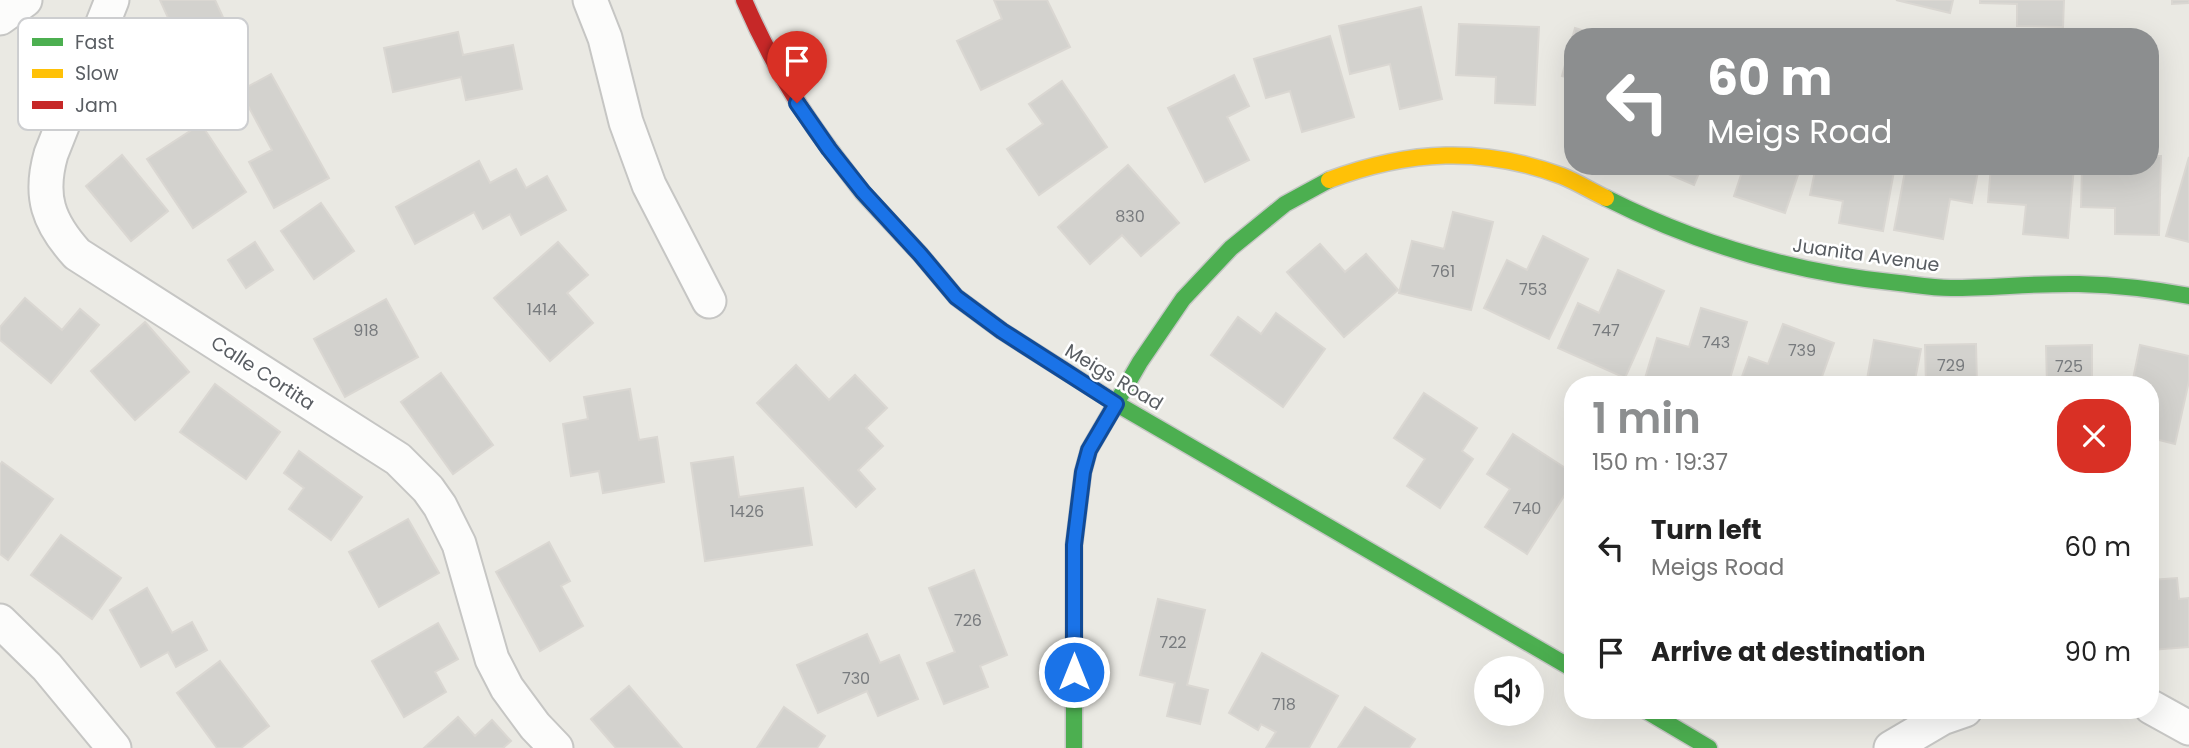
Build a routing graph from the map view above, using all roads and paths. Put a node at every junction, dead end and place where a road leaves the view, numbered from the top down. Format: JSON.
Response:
{"nodes":[{"id":1,"x":25,"y":0,"type":"edge"},
{"id":2,"x":112,"y":0,"type":"edge"},
{"id":3,"x":590,"y":0,"type":"edge"},
{"id":4,"x":744,"y":0,"type":"edge"},
{"id":5,"x":0,"y":18,"type":"edge"},
{"id":6,"x":105,"y":18,"type":"edge"},
{"id":7,"x":61,"y":130,"type":"edge"},
{"id":8,"x":2189,"y":296,"type":"edge"},
{"id":9,"x":709,"y":301,"type":"dead end"},
{"id":10,"x":1116,"y":404,"type":"junction"},
{"id":11,"x":0,"y":621,"type":"edge"},
{"id":12,"x":1564,"y":664,"type":"edge"},
{"id":13,"x":2159,"y":711,"type":"edge"},
{"id":14,"x":1660,"y":719,"type":"edge"},
{"id":15,"x":1940,"y":719,"type":"edge"},
{"id":16,"x":2189,"y":728,"type":"edge"},
{"id":17,"x":114,"y":748,"type":"edge"},
{"id":18,"x":556,"y":748,"type":"edge"},
{"id":19,"x":1074,"y":748,"type":"edge"},
{"id":20,"x":1709,"y":748,"type":"edge"},
{"id":21,"x":1891,"y":748,"type":"edge"}],
"edges":[{"from":1,"to":5,"type":"street"},
{"from":2,"to":6,"type":"street","name":"Calle Cortita"},
{"from":3,"to":9,"type":"street"},
{"from":4,"to":10,"type":"street","name":"Meigs Road"},
{"from":7,"to":18,"type":"street","name":"Calle Cortita"},
{"from":8,"to":10,"type":"street","name":"Juanita Avenue"},
{"from":10,"to":12,"type":"street","name":"Meigs Road"},
{"from":10,"to":19,"type":"street","name":"Juanita Avenue"},
{"from":11,"to":17,"type":"street"},
{"from":13,"to":16,"type":"street"},
{"from":14,"to":20,"type":"street"},
{"from":15,"to":21,"type":"street"}]}
